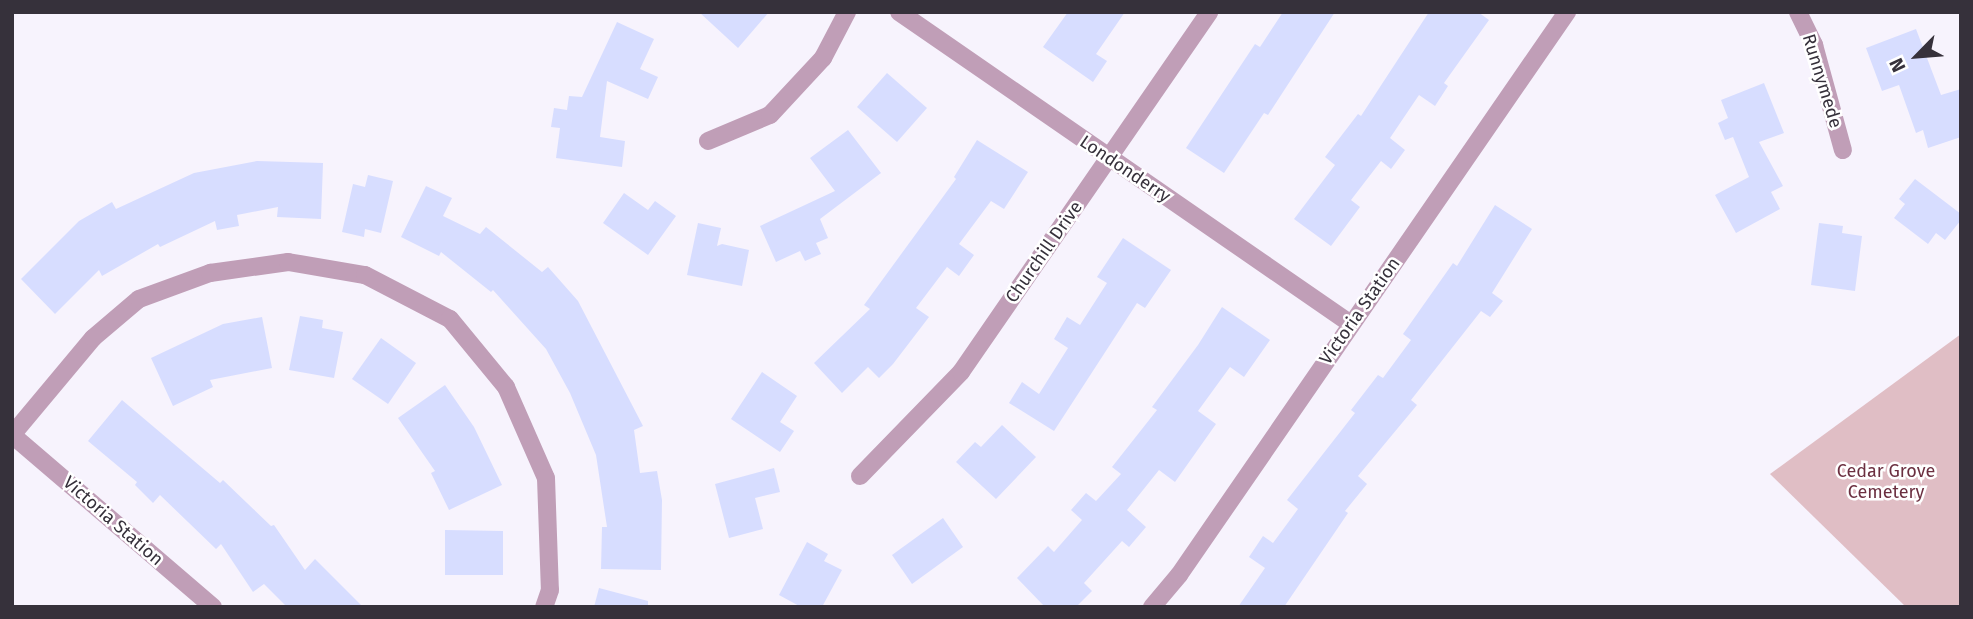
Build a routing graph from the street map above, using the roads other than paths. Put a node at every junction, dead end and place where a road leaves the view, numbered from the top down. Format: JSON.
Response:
{"nodes":[{"id":1,"x":847,"y":12,"type":"edge"},
{"id":2,"x":899,"y":12,"type":"edge"},
{"id":3,"x":1209,"y":12,"type":"edge"},
{"id":4,"x":1567,"y":12,"type":"edge"},
{"id":5,"x":1798,"y":12,"type":"edge"},
{"id":6,"x":708,"y":141,"type":"dead end"},
{"id":7,"x":1843,"y":150,"type":"dead end"},
{"id":8,"x":1109,"y":158,"type":"junction"},
{"id":9,"x":1351,"y":324,"type":"junction"},
{"id":10,"x":12,"y":435,"type":"edge"},
{"id":11,"x":860,"y":476,"type":"dead end"},
{"id":12,"x":213,"y":607,"type":"edge"},
{"id":13,"x":544,"y":607,"type":"edge"},
{"id":14,"x":1152,"y":607,"type":"edge"}],
"edges":[{"from":1,"to":6,"type":"street"},
{"from":2,"to":8,"type":"street","name":"Londonderry"},
{"from":3,"to":8,"type":"street","name":"Churchill Drive"},
{"from":4,"to":9,"type":"street","name":"Victoria Station"},
{"from":5,"to":7,"type":"street","name":"Runnymede"},
{"from":8,"to":9,"type":"street","name":"Londonderry"},
{"from":8,"to":11,"type":"street","name":"Churchill Drive"},
{"from":9,"to":14,"type":"street","name":"Victoria Station"},
{"from":10,"to":12,"type":"street","name":"Victoria Station"},
{"from":10,"to":13,"type":"street"}]}
